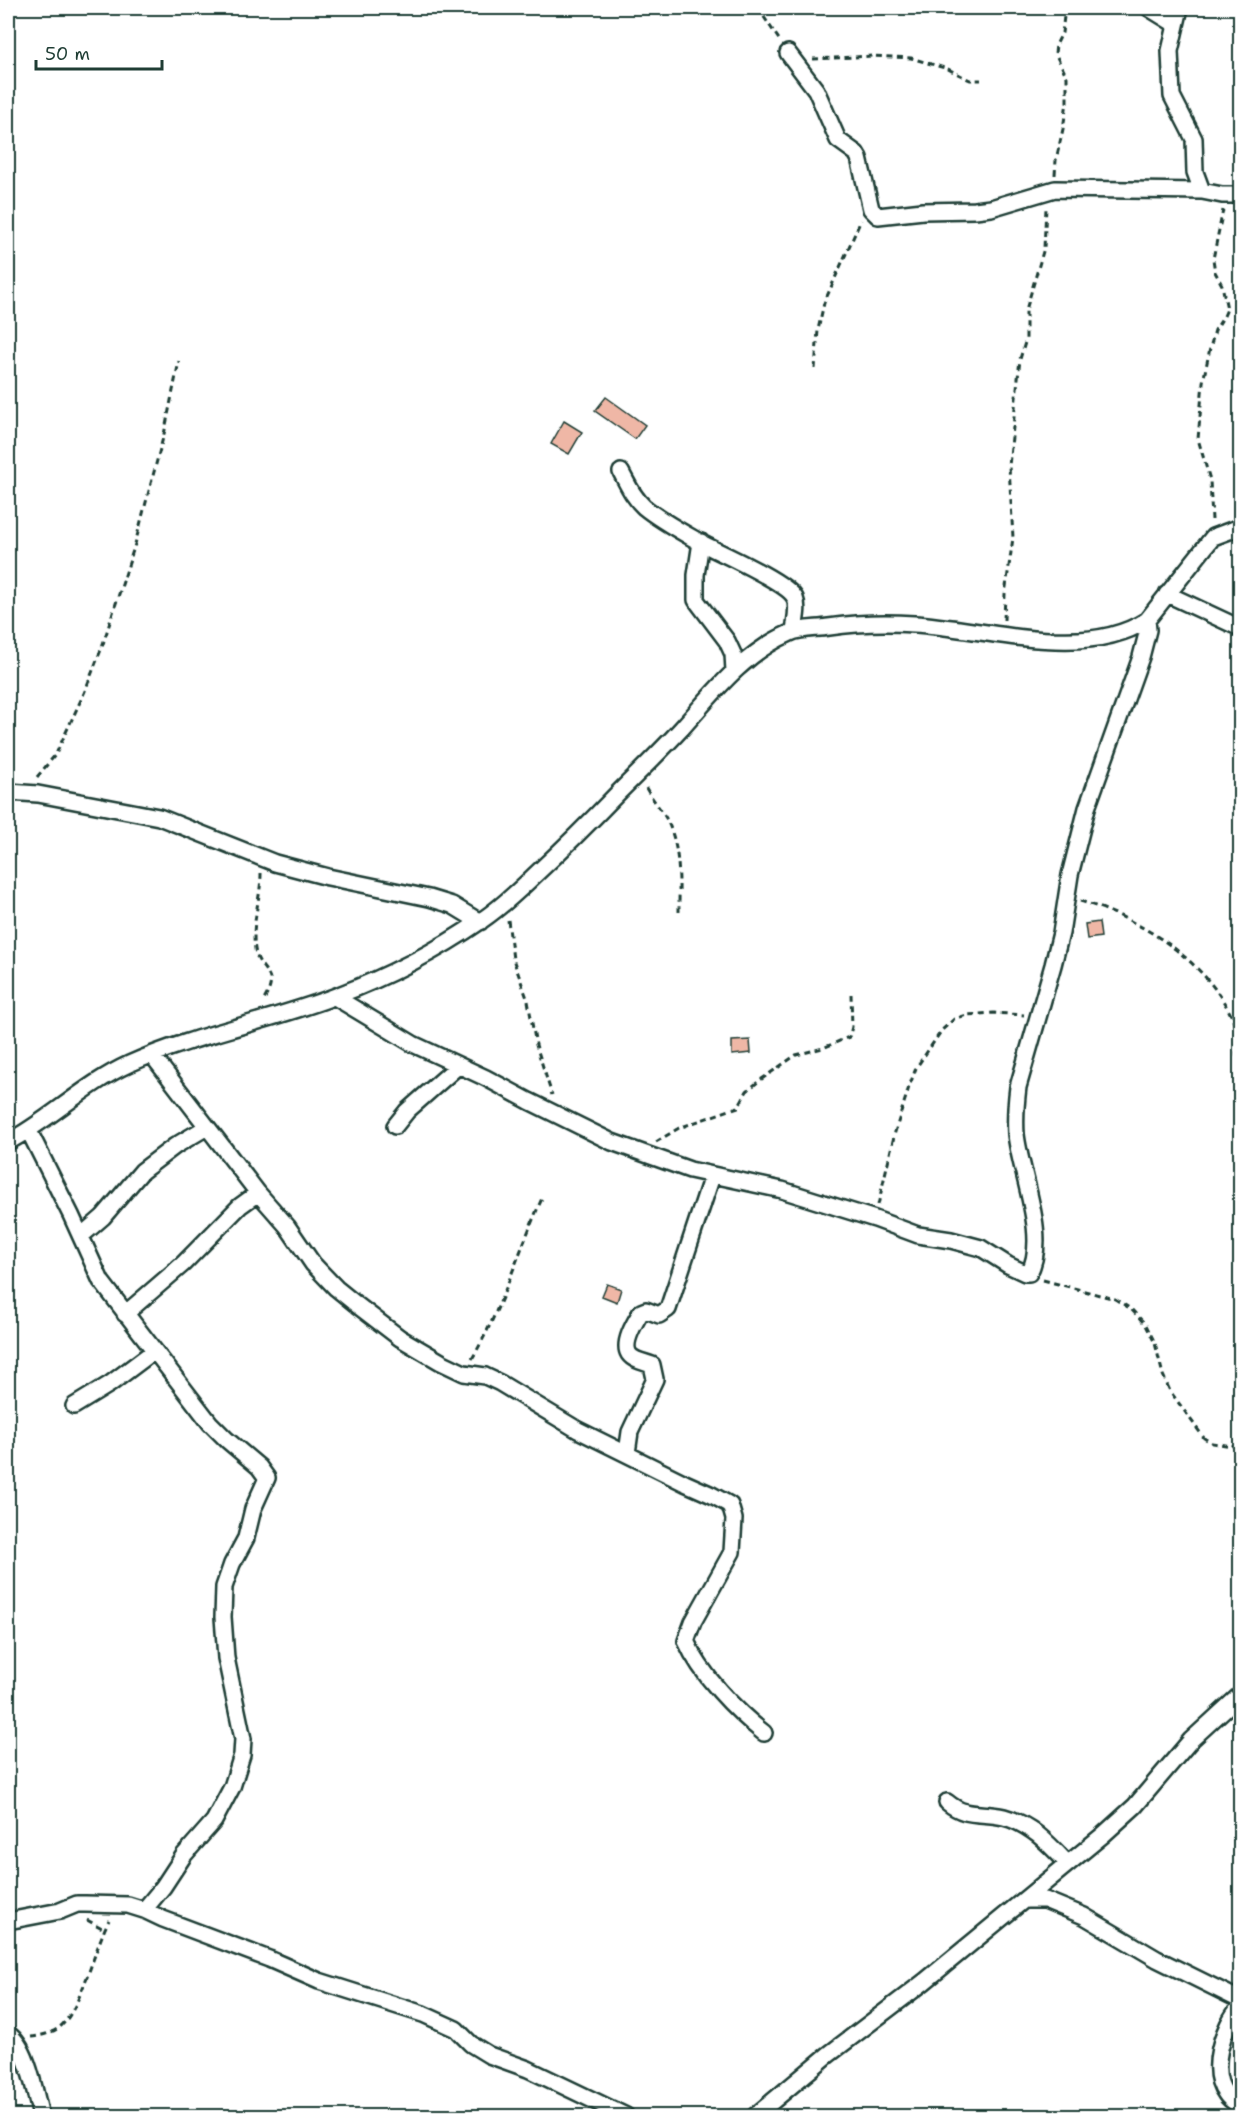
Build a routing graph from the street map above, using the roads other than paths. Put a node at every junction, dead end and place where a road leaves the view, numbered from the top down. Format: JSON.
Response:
{"nodes":[{"id":1,"x":1149,"y":8,"type":"edge"},
{"id":2,"x":1180,"y":8,"type":"edge"},
{"id":3,"x":1175,"y":24,"type":"junction"},
{"id":4,"x":790,"y":56,"type":"road end"},
{"id":5,"x":1202,"y":191,"type":"junction"},
{"id":6,"x":1240,"y":195,"type":"edge"},
{"id":7,"x":621,"y":472,"type":"dead end"},
{"id":8,"x":1240,"y":526,"type":"edge"},
{"id":9,"x":701,"y":542,"type":"junction"},
{"id":10,"x":1167,"y":594,"type":"junction"},
{"id":11,"x":1147,"y":620,"type":"junction"},
{"id":12,"x":1240,"y":628,"type":"edge"},
{"id":13,"x":794,"y":631,"type":"junction"},
{"id":14,"x":734,"y":671,"type":"junction"},
{"id":15,"x":8,"y":792,"type":"edge"},
{"id":16,"x":480,"y":922,"type":"junction"},
{"id":17,"x":335,"y":997,"type":"junction"},
{"id":18,"x":152,"y":1055,"type":"junction"},
{"id":19,"x":458,"y":1066,"type":"junction"},
{"id":20,"x":207,"y":1126,"type":"junction"},
{"id":21,"x":395,"y":1126,"type":"dead end"},
{"id":22,"x":29,"y":1131,"type":"junction"},
{"id":23,"x":8,"y":1142,"type":"edge"},
{"id":24,"x":712,"y":1176,"type":"junction"},
{"id":25,"x":258,"y":1193,"type":"junction"},
{"id":26,"x":81,"y":1236,"type":"junction"},
{"id":27,"x":125,"y":1314,"type":"junction"},
{"id":28,"x":154,"y":1351,"type":"junction"},
{"id":29,"x":74,"y":1406,"type":"dead end"},
{"id":30,"x":627,"y":1453,"type":"junction"},
{"id":31,"x":1240,"y":1695,"type":"edge"},
{"id":32,"x":764,"y":1733,"type":"dead end"},
{"id":33,"x":947,"y":1802,"type":"dead end"},
{"id":34,"x":1068,"y":1863,"type":"junction"},
{"id":35,"x":1025,"y":1900,"type":"junction"},
{"id":36,"x":144,"y":1910,"type":"junction"},
{"id":37,"x":8,"y":1921,"type":"edge"},
{"id":38,"x":1240,"y":2000,"type":"edge"},
{"id":39,"x":1240,"y":2007,"type":"edge"},
{"id":40,"x":10,"y":2036,"type":"edge"},
{"id":41,"x":1240,"y":2106,"type":"edge"},
{"id":42,"x":41,"y":2116,"type":"edge"},
{"id":43,"x":626,"y":2116,"type":"edge"},
{"id":44,"x":755,"y":2116,"type":"edge"}],
"edges":[{"from":1,"to":3,"type":"street"},
{"from":2,"to":3,"type":"street"},
{"from":3,"to":5,"type":"street"},
{"from":4,"to":5,"type":"street"},
{"from":5,"to":6,"type":"street"},
{"from":7,"to":9,"type":"street"},
{"from":8,"to":10,"type":"street"},
{"from":9,"to":13,"type":"street"},
{"from":9,"to":14,"type":"street"},
{"from":10,"to":11,"type":"street"},
{"from":10,"to":12,"type":"street"},
{"from":11,"to":13,"type":"street"},
{"from":11,"to":24,"type":"street"},
{"from":13,"to":14,"type":"street"},
{"from":14,"to":16,"type":"street"},
{"from":15,"to":16,"type":"street"},
{"from":16,"to":17,"type":"street"},
{"from":17,"to":18,"type":"street"},
{"from":17,"to":19,"type":"street"},
{"from":18,"to":20,"type":"street"},
{"from":18,"to":22,"type":"street"},
{"from":19,"to":21,"type":"street"},
{"from":19,"to":24,"type":"street"},
{"from":20,"to":25,"type":"street"},
{"from":20,"to":26,"type":"street"},
{"from":22,"to":23,"type":"street"},
{"from":22,"to":26,"type":"street"},
{"from":24,"to":30,"type":"street"},
{"from":25,"to":27,"type":"street"},
{"from":25,"to":30,"type":"street"},
{"from":26,"to":27,"type":"street"},
{"from":27,"to":28,"type":"street"},
{"from":28,"to":29,"type":"street"},
{"from":28,"to":36,"type":"street"},
{"from":30,"to":32,"type":"street"},
{"from":31,"to":34,"type":"street"},
{"from":33,"to":34,"type":"street"},
{"from":34,"to":35,"type":"street"},
{"from":35,"to":38,"type":"street"},
{"from":35,"to":44,"type":"street"},
{"from":36,"to":37,"type":"street"},
{"from":36,"to":43,"type":"street"},
{"from":39,"to":41,"type":"street"},
{"from":40,"to":42,"type":"street"}]}
